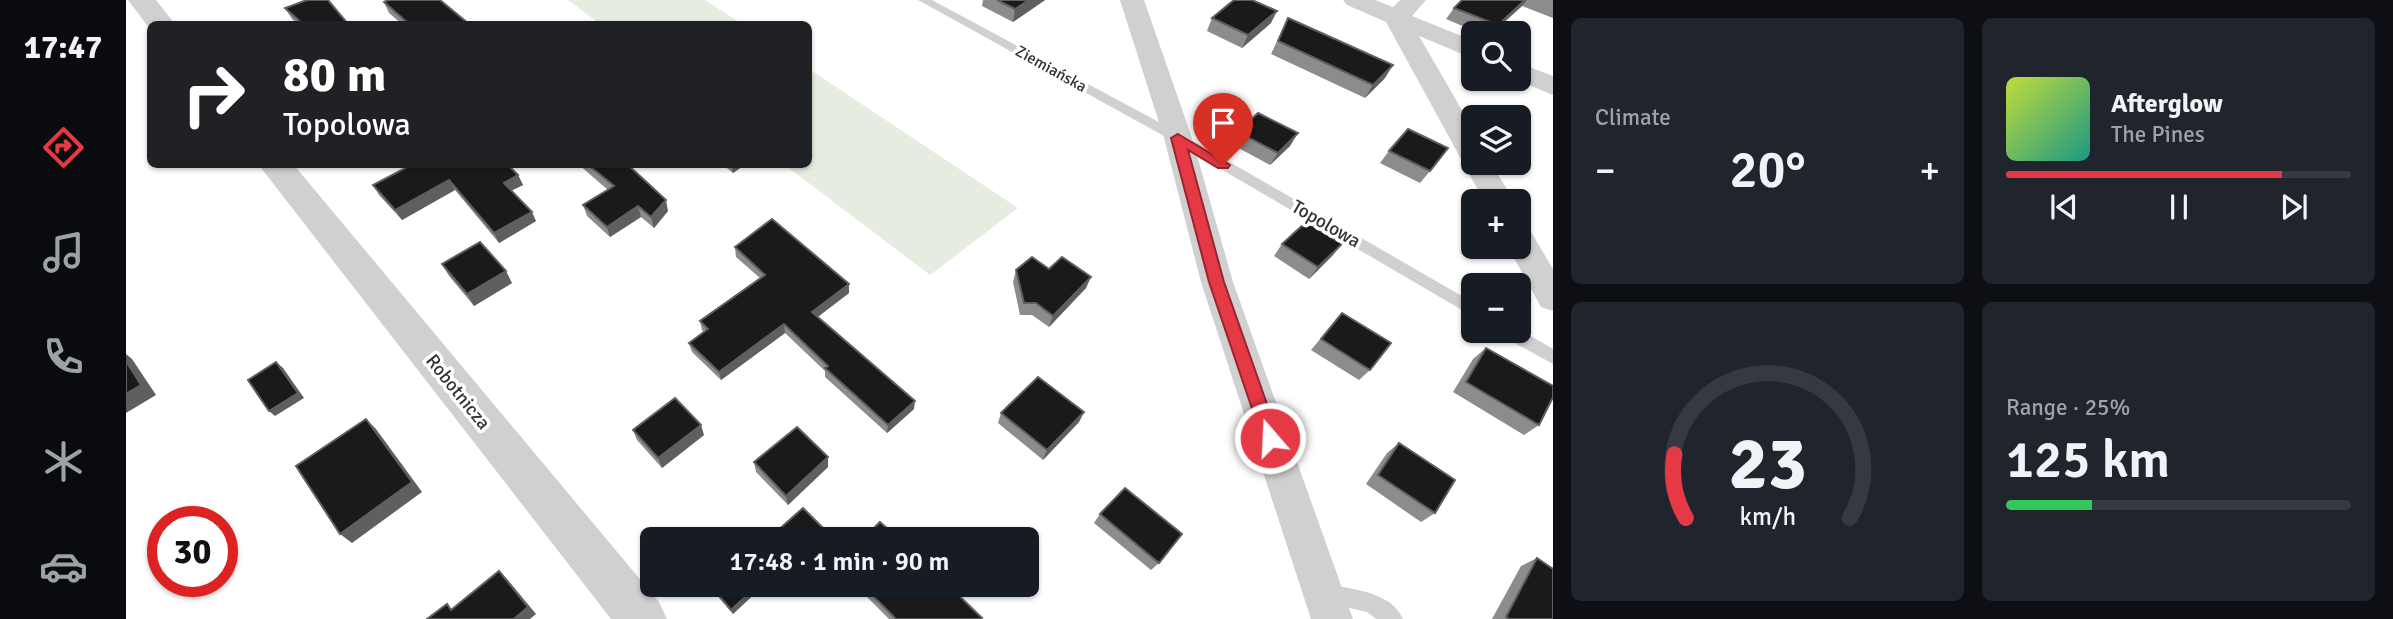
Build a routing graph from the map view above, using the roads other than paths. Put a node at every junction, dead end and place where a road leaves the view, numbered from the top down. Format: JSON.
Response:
{"nodes":[{"id":1,"x":142,"y":0,"type":"edge"},
{"id":2,"x":924,"y":0,"type":"edge"},
{"id":3,"x":1132,"y":0,"type":"edge"},
{"id":4,"x":1355,"y":0,"type":"edge"},
{"id":5,"x":1405,"y":9,"type":"edge"},
{"id":6,"x":159,"y":21,"type":"edge"},
{"id":7,"x":1461,"y":43,"type":"edge"},
{"id":8,"x":1531,"y":76,"type":"edge"},
{"id":9,"x":1553,"y":86,"type":"edge"},
{"id":10,"x":1461,"y":129,"type":"edge"},
{"id":11,"x":1178,"y":138,"type":"junction"},
{"id":12,"x":277,"y":168,"type":"edge"},
{"id":13,"x":1531,"y":259,"type":"edge"},
{"id":14,"x":1553,"y":298,"type":"edge"},
{"id":15,"x":1461,"y":303,"type":"edge"},
{"id":16,"x":1529,"y":343,"type":"edge"},
{"id":17,"x":1553,"y":357,"type":"edge"},
{"id":18,"x":1322,"y":611,"type":"edge"},
{"id":19,"x":642,"y":619,"type":"edge"},
{"id":20,"x":1393,"y":619,"type":"edge"}],
"edges":[{"from":1,"to":6,"type":"street"},
{"from":2,"to":11,"type":"lane","name":"Ziemiańska"},
{"from":3,"to":11,"type":"street"},
{"from":4,"to":5,"type":"street"},
{"from":5,"to":7,"type":"street"},
{"from":5,"to":10,"type":"street"},
{"from":8,"to":9,"type":"street"},
{"from":11,"to":15,"type":"lane","name":"Topolowa"},
{"from":11,"to":18,"type":"street"},
{"from":12,"to":19,"type":"street","name":"Robotnicza"},
{"from":13,"to":14,"type":"street"},
{"from":16,"to":17,"type":"lane"},
{"from":18,"to":20,"type":"lane"}]}
